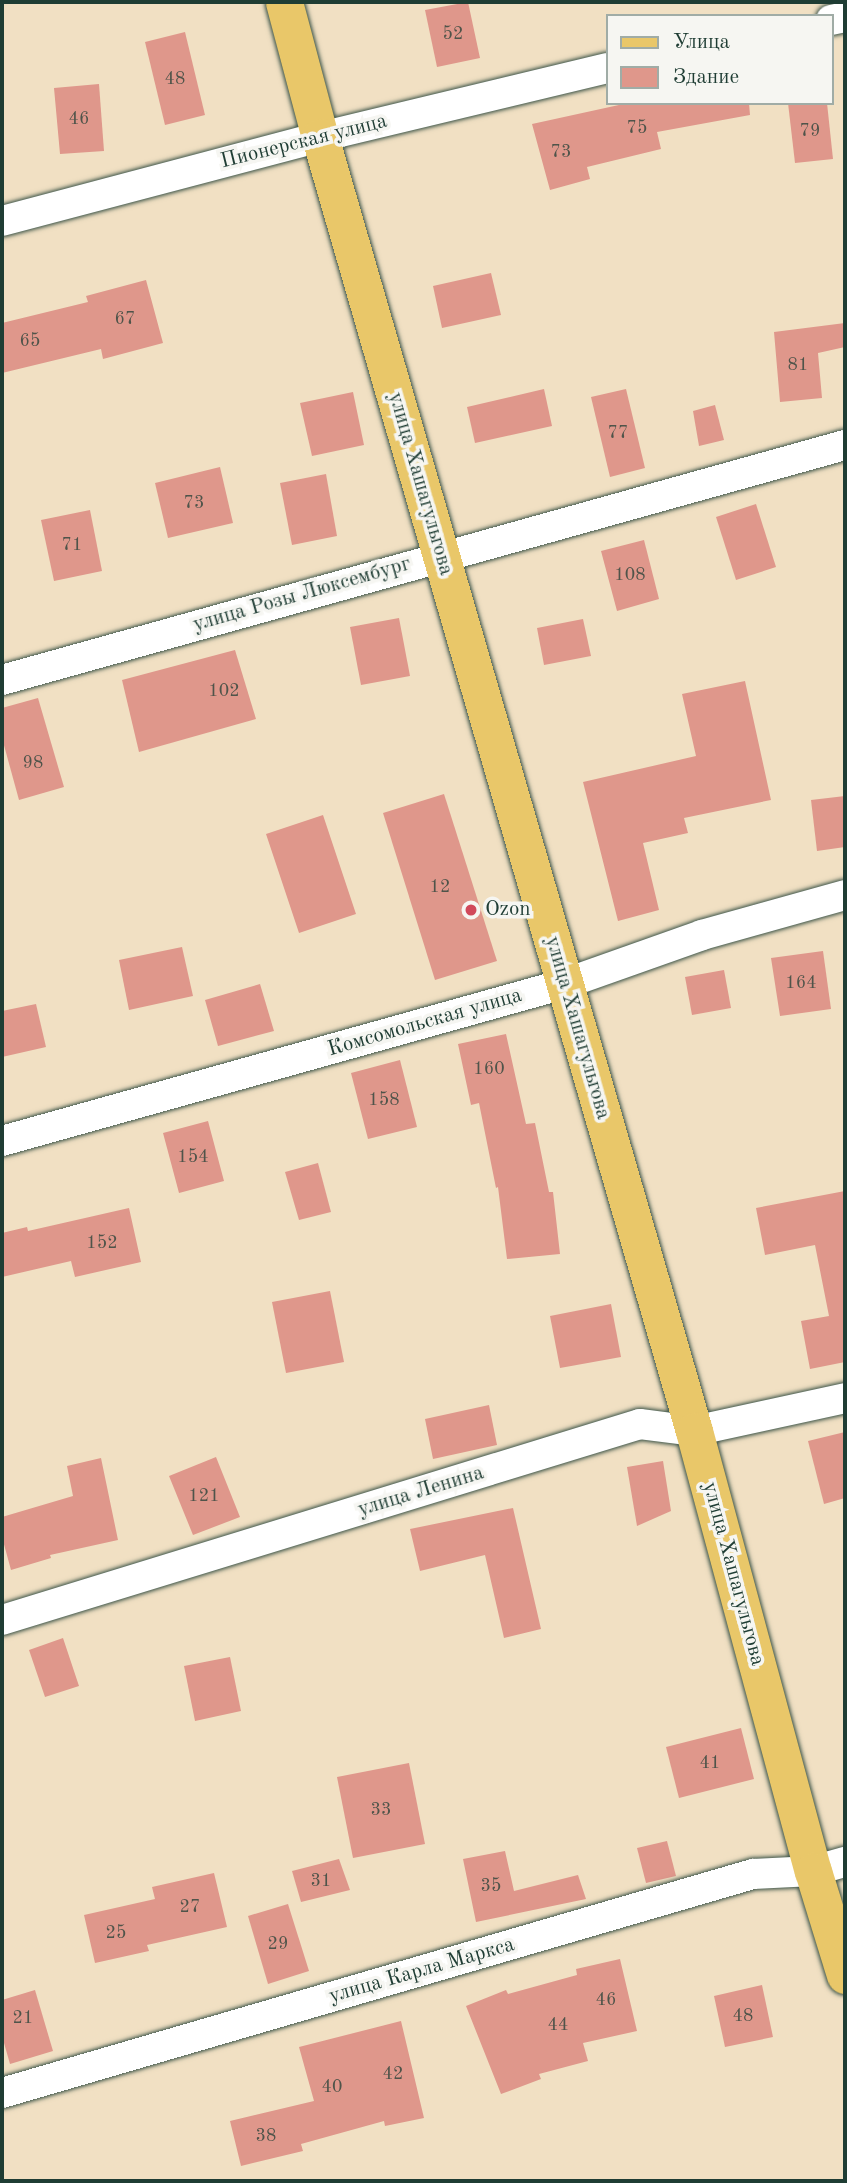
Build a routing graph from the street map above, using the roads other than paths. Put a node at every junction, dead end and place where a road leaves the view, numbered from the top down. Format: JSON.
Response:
{"nodes":[{"id":1,"x":284,"y":2,"type":"edge"},
{"id":2,"x":606,"y":68,"type":"edge"},
{"id":3,"x":320,"y":137,"type":"junction"},
{"id":4,"x":2,"y":221,"type":"edge"},
{"id":5,"x":845,"y":445,"type":"edge"},
{"id":6,"x":441,"y":556,"type":"junction"},
{"id":7,"x":2,"y":680,"type":"edge"},
{"id":8,"x":845,"y":895,"type":"edge"},
{"id":9,"x":564,"y":984,"type":"junction"},
{"id":10,"x":2,"y":1141,"type":"edge"},
{"id":11,"x":845,"y":1398,"type":"edge"},
{"id":12,"x":694,"y":1431,"type":"junction"},
{"id":13,"x":2,"y":1620,"type":"edge"},
{"id":14,"x":829,"y":1867,"type":"edge"},
{"id":15,"x":845,"y":1975,"type":"edge"},
{"id":16,"x":2,"y":2093,"type":"edge"}],
"edges":[{"from":1,"to":3,"type":"main road","name":"улица Хашагульгова"},
{"from":2,"to":3,"type":"street","name":"Пионерская улица"},
{"from":3,"to":4,"type":"street","name":"Пионерская улица"},
{"from":3,"to":6,"type":"main road","name":"улица Хашагульгова"},
{"from":5,"to":6,"type":"street","name":"улица Розы Люксембург"},
{"from":6,"to":7,"type":"street","name":"улица Розы Люксембург"},
{"from":6,"to":9,"type":"main road","name":"улица Хашагульгова"},
{"from":8,"to":9,"type":"street","name":"Комсомольская улица"},
{"from":9,"to":10,"type":"street","name":"Комсомольская улица"},
{"from":9,"to":12,"type":"main road","name":"улица Хашагульгова"},
{"from":11,"to":12,"type":"street","name":"улица Ленина"},
{"from":12,"to":13,"type":"street","name":"улица Ленина"},
{"from":12,"to":14,"type":"main road","name":"улица Хашагульгова"},
{"from":14,"to":15,"type":"main road","name":"улица Хашагульгова"},
{"from":14,"to":16,"type":"street","name":"улица Карла Маркса"}]}
